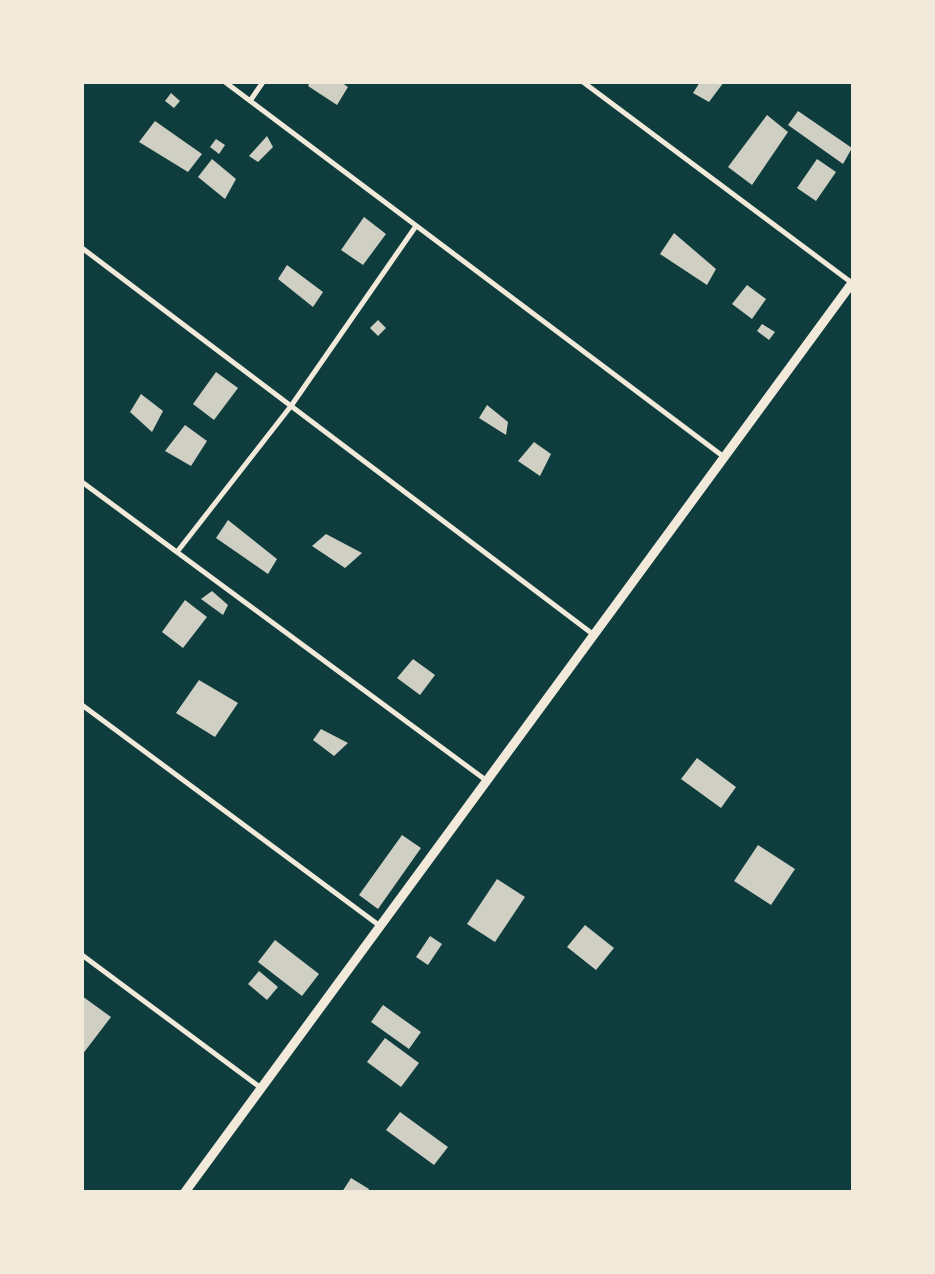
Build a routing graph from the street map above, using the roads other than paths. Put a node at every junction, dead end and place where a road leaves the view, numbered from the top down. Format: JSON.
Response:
{"nodes":[{"id":1,"x":225,"y":82,"type":"edge"},
{"id":2,"x":263,"y":82,"type":"edge"},
{"id":3,"x":583,"y":82,"type":"edge"},
{"id":4,"x":250,"y":101,"type":"junction"},
{"id":5,"x":416,"y":226,"type":"junction"},
{"id":6,"x":82,"y":248,"type":"edge"},
{"id":7,"x":852,"y":283,"type":"edge"},
{"id":8,"x":291,"y":406,"type":"junction"},
{"id":9,"x":724,"y":457,"type":"junction"},
{"id":10,"x":82,"y":482,"type":"edge"},
{"id":11,"x":177,"y":552,"type":"junction"},
{"id":12,"x":594,"y":635,"type":"junction"},
{"id":13,"x":82,"y":705,"type":"edge"},
{"id":14,"x":486,"y":781,"type":"junction"},
{"id":15,"x":380,"y":926,"type":"junction"},
{"id":16,"x":82,"y":955,"type":"edge"},
{"id":17,"x":261,"y":1088,"type":"junction"},
{"id":18,"x":185,"y":1192,"type":"edge"}],
"edges":[{"from":1,"to":4,"type":"street"},
{"from":2,"to":4,"type":"street"},
{"from":3,"to":7,"type":"street"},
{"from":4,"to":5,"type":"street"},
{"from":5,"to":8,"type":"street"},
{"from":5,"to":9,"type":"street"},
{"from":6,"to":8,"type":"street"},
{"from":7,"to":9,"type":"street"},
{"from":8,"to":11,"type":"street"},
{"from":8,"to":12,"type":"street"},
{"from":9,"to":12,"type":"street"},
{"from":10,"to":11,"type":"street"},
{"from":11,"to":14,"type":"street"},
{"from":12,"to":14,"type":"street"},
{"from":13,"to":15,"type":"street"},
{"from":14,"to":15,"type":"street"},
{"from":15,"to":17,"type":"street"},
{"from":16,"to":17,"type":"street"},
{"from":17,"to":18,"type":"street"}]}
